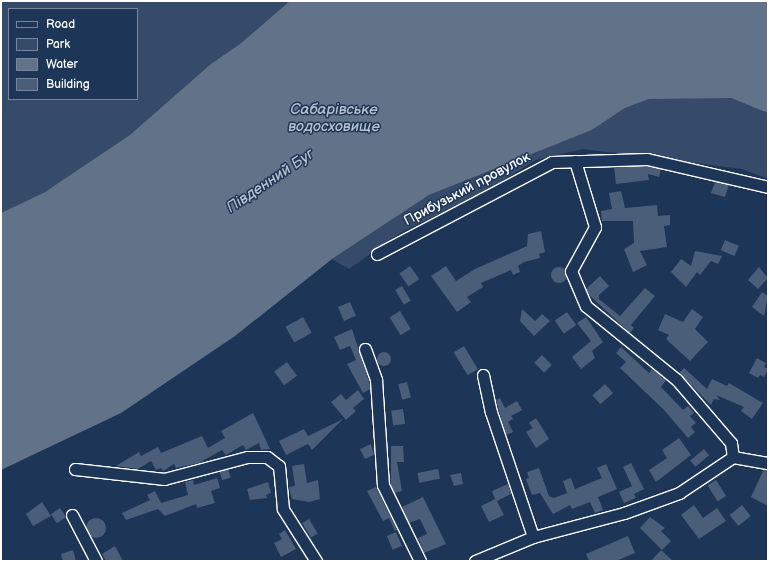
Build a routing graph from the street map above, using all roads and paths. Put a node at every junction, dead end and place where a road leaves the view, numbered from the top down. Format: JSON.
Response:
{"nodes":[{"id":1,"x":575,"y":160,"type":"junction"},
{"id":2,"x":768,"y":187,"type":"edge"},
{"id":3,"x":377,"y":254,"type":"dead end"},
{"id":4,"x":365,"y":349,"type":"dead end"},
{"id":5,"x":483,"y":376,"type":"dead end"},
{"id":6,"x":733,"y":457,"type":"junction"},
{"id":7,"x":768,"y":463,"type":"edge"},
{"id":8,"x":75,"y":469,"type":"dead end"},
{"id":9,"x":72,"y":515,"type":"dead end"},
{"id":10,"x":533,"y":537,"type":"junction"},
{"id":11,"x":96,"y":561,"type":"edge"},
{"id":12,"x":316,"y":561,"type":"edge"},
{"id":13,"x":420,"y":561,"type":"edge"},
{"id":14,"x":475,"y":561,"type":"edge"}],
"edges":[{"from":1,"to":2,"type":"street","name":"Прибузький провулок"},
{"from":1,"to":3,"type":"street","name":"Прибузький провулок"},
{"from":1,"to":6,"type":"street"},
{"from":4,"to":13,"type":"street"},
{"from":5,"to":10,"type":"street"},
{"from":6,"to":7,"type":"street"},
{"from":6,"to":10,"type":"street"},
{"from":8,"to":12,"type":"street"},
{"from":9,"to":11,"type":"street"},
{"from":10,"to":14,"type":"street"}]}
